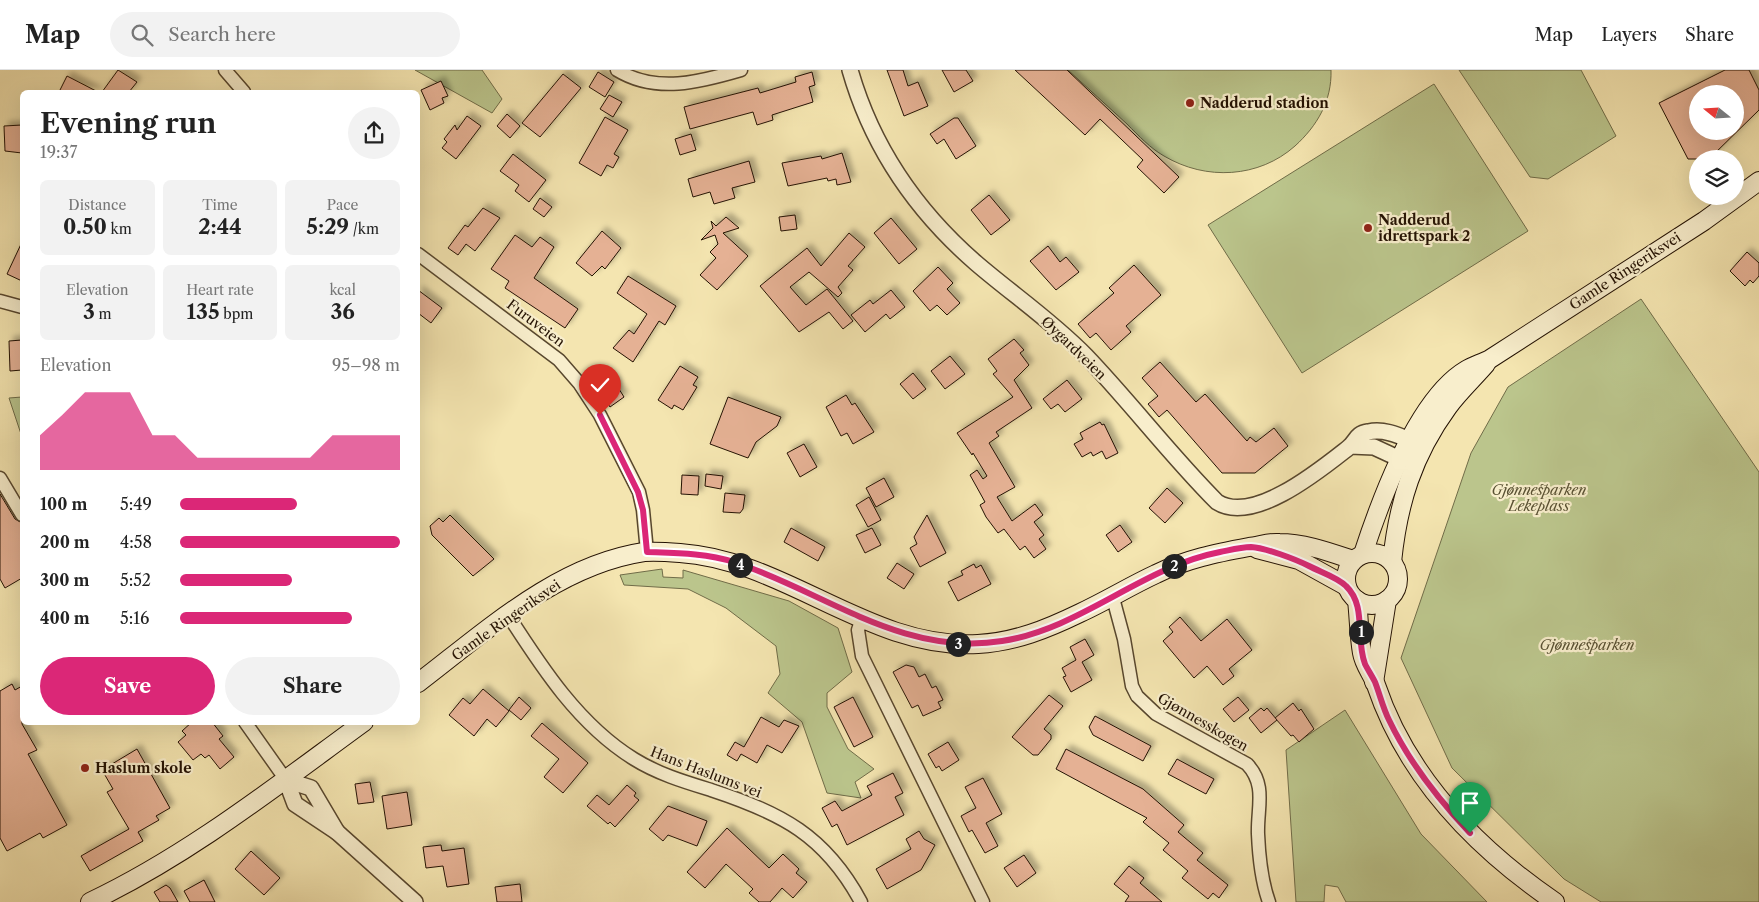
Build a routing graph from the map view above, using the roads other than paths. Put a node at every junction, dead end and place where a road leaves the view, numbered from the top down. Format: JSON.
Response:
{"nodes":[{"id":1,"x":225,"y":70,"type":"edge"},
{"id":2,"x":617,"y":70,"type":"edge"},
{"id":3,"x":741,"y":70,"type":"edge"},
{"id":4,"x":850,"y":70,"type":"edge"},
{"id":5,"x":242,"y":90,"type":"edge"},
{"id":6,"x":1759,"y":181,"type":"edge"},
{"id":7,"x":420,"y":256,"type":"edge"},
{"id":8,"x":0,"y":301,"type":"edge"},
{"id":9,"x":20,"y":306,"type":"edge"},
{"id":10,"x":1490,"y":359,"type":"junction"},
{"id":11,"x":1409,"y":440,"type":"junction"},
{"id":12,"x":1350,"y":446,"type":"junction"},
{"id":13,"x":1419,"y":456,"type":"junction"},
{"id":14,"x":1400,"y":459,"type":"junction"},
{"id":15,"x":0,"y":478,"type":"edge"},
{"id":16,"x":20,"y":512,"type":"edge"},
{"id":17,"x":1252,"y":547,"type":"junction"},
{"id":18,"x":647,"y":552,"type":"junction"},
{"id":19,"x":1358,"y":557,"type":"junction"},
{"id":20,"x":1392,"y":562,"type":"junction"},
{"id":21,"x":1351,"y":593,"type":"junction"},
{"id":22,"x":1113,"y":598,"type":"junction"},
{"id":23,"x":1387,"y":600,"type":"junction"},
{"id":24,"x":508,"y":615,"type":"junction"},
{"id":25,"x":862,"y":618,"type":"junction"},
{"id":26,"x":420,"y":681,"type":"edge"},
{"id":27,"x":1374,"y":682,"type":"junction"},
{"id":28,"x":246,"y":725,"type":"edge"},
{"id":29,"x":360,"y":725,"type":"edge"},
{"id":30,"x":286,"y":780,"type":"junction"},
{"id":31,"x":337,"y":832,"type":"junction"},
{"id":32,"x":90,"y":902,"type":"edge"},
{"id":33,"x":416,"y":902,"type":"edge"},
{"id":34,"x":861,"y":902,"type":"edge"},
{"id":35,"x":983,"y":902,"type":"edge"},
{"id":36,"x":1269,"y":902,"type":"edge"},
{"id":37,"x":1555,"y":902,"type":"edge"}],
"edges":[{"from":1,"to":5,"type":"street"},
{"from":2,"to":3,"type":"street"},
{"from":4,"to":12,"type":"street","name":"Øygardveien"},
{"from":6,"to":10,"type":"main road","name":"Gamle Ringeriksvei"},
{"from":7,"to":18,"type":"street","name":"Furuveien"},
{"from":8,"to":9,"type":"street"},
{"from":10,"to":11,"type":"main road","name":"Gamle Ringeriksvei"},
{"from":10,"to":13,"type":"main road","name":"Gamle Ringeriksvei"},
{"from":11,"to":12,"type":"street","name":"Øygardveien"},
{"from":11,"to":13,"type":"street"},
{"from":11,"to":14,"type":"main road","name":"Gamle Ringeriksvei"},
{"from":12,"to":14,"type":"street"},
{"from":13,"to":14,"type":"street"},
{"from":13,"to":20,"type":"main road","name":"Gamle Ringeriksvei"},
{"from":14,"to":19,"type":"main road","name":"Gamle Ringeriksvei"},
{"from":15,"to":16,"type":"street"},
{"from":17,"to":19,"type":"main road","name":"Gamle Ringeriksvei"},
{"from":17,"to":21,"type":"main road","name":"Gamle Ringeriksvei"},
{"from":17,"to":22,"type":"main road","name":"Gamle Ringeriksvei"},
{"from":18,"to":24,"type":"main road","name":"Gamle Ringeriksvei"},
{"from":18,"to":25,"type":"main road","name":"Gamle Ringeriksvei"},
{"from":19,"to":20,"type":"main road"},
{"from":19,"to":21,"type":"main road"},
{"from":20,"to":23,"type":"main road"},
{"from":21,"to":23,"type":"main road"},
{"from":21,"to":27,"type":"main road"},
{"from":22,"to":25,"type":"main road","name":"Gamle Ringeriksvei"},
{"from":22,"to":36,"type":"street","name":"Gjønnesskogen"},
{"from":23,"to":27,"type":"main road"},
{"from":24,"to":26,"type":"main road","name":"Gamle Ringeriksvei"},
{"from":24,"to":34,"type":"street","name":"Hans Haslums vei"},
{"from":25,"to":35,"type":"street"},
{"from":27,"to":37,"type":"main road"},
{"from":28,"to":30,"type":"street"},
{"from":29,"to":30,"type":"main road"},
{"from":30,"to":31,"type":"street"},
{"from":30,"to":31,"type":"street"},
{"from":30,"to":32,"type":"main road"},
{"from":31,"to":33,"type":"street"}]}
